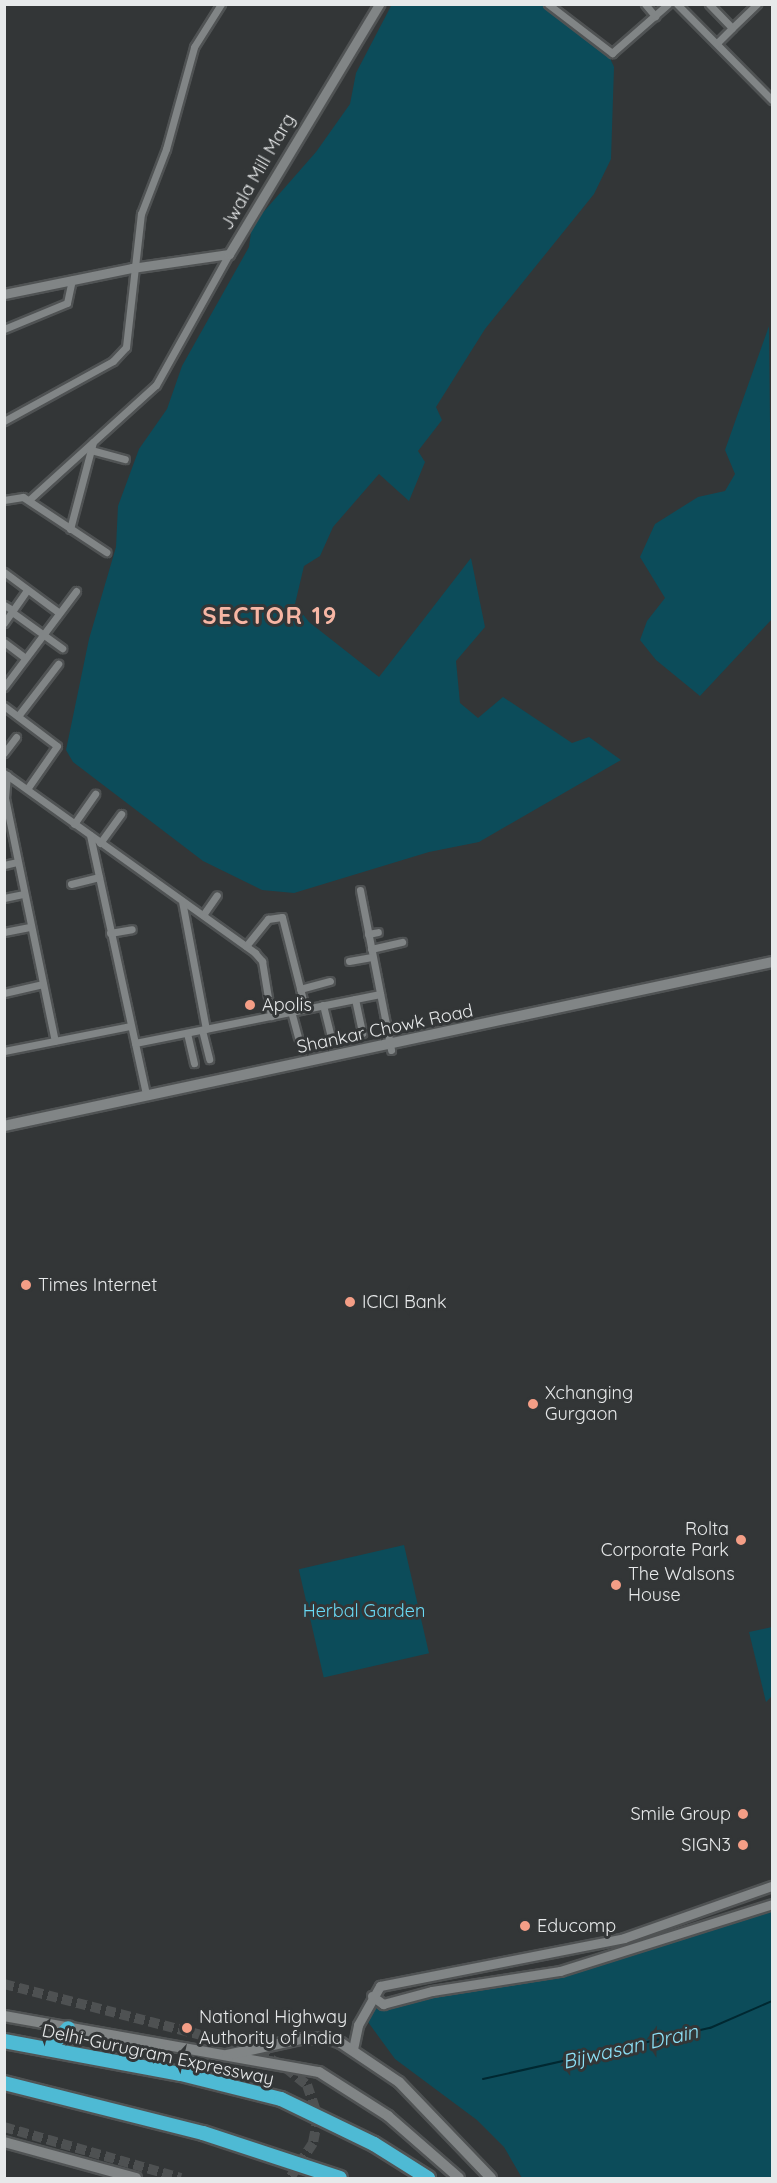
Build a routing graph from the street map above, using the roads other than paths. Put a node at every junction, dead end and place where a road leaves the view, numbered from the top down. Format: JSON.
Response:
{"nodes":[{"id":1,"x":221,"y":4,"type":"edge"},
{"id":2,"x":379,"y":4,"type":"edge"},
{"id":3,"x":548,"y":4,"type":"edge"},
{"id":4,"x":645,"y":4,"type":"edge"},
{"id":5,"x":668,"y":4,"type":"edge"},
{"id":6,"x":677,"y":4,"type":"edge"},
{"id":7,"x":709,"y":4,"type":"edge"},
{"id":8,"x":757,"y":4,"type":"edge"},
{"id":9,"x":655,"y":16,"type":"junction"},
{"id":10,"x":732,"y":28,"type":"junction"},
{"id":11,"x":717,"y":43,"type":"junction"},
{"id":12,"x":772,"y":100,"type":"edge"},
{"id":13,"x":229,"y":254,"type":"junction"},
{"id":14,"x":132,"y":268,"type":"junction"},
{"id":15,"x":72,"y":280,"type":"junction"},
{"id":16,"x":4,"y":294,"type":"edge"},
{"id":17,"x":4,"y":329,"type":"edge"},
{"id":18,"x":4,"y":421,"type":"edge"},
{"id":19,"x":93,"y":440,"type":"junction"},
{"id":20,"x":91,"y":450,"type":"junction"},
{"id":21,"x":125,"y":459,"type":"dead end"},
{"id":22,"x":4,"y":500,"type":"edge"},
{"id":23,"x":29,"y":500,"type":"junction"},
{"id":24,"x":70,"y":529,"type":"junction"},
{"id":25,"x":106,"y":552,"type":"dead end"},
{"id":26,"x":4,"y":572,"type":"edge"},
{"id":27,"x":27,"y":590,"type":"junction"},
{"id":28,"x":76,"y":591,"type":"dead end"},
{"id":29,"x":8,"y":608,"type":"edge"},
{"id":30,"x":58,"y":612,"type":"junction"},
{"id":31,"x":4,"y":623,"type":"edge"},
{"id":32,"x":43,"y":633,"type":"junction"},
{"id":33,"x":4,"y":642,"type":"edge"},
{"id":34,"x":62,"y":648,"type":"dead end"},
{"id":35,"x":25,"y":658,"type":"junction"},
{"id":36,"x":58,"y":664,"type":"dead end"},
{"id":37,"x":4,"y":687,"type":"edge"},
{"id":38,"x":4,"y":706,"type":"edge"},
{"id":39,"x":18,"y":716,"type":"junction"},
{"id":40,"x":16,"y":737,"type":"dead end"},
{"id":41,"x":4,"y":753,"type":"edge"},
{"id":42,"x":6,"y":774,"type":"edge"},
{"id":43,"x":27,"y":789,"type":"junction"},
{"id":44,"x":95,"y":795,"type":"dead end"},
{"id":45,"x":5,"y":798,"type":"edge"},
{"id":46,"x":121,"y":814,"type":"dead end"},
{"id":47,"x":74,"y":824,"type":"junction"},
{"id":48,"x":90,"y":835,"type":"junction"},
{"id":49,"x":100,"y":843,"type":"junction"},
{"id":50,"x":17,"y":862,"type":"junction"},
{"id":51,"x":4,"y":865,"type":"edge"},
{"id":52,"x":99,"y":877,"type":"junction"},
{"id":53,"x":71,"y":884,"type":"dead end"},
{"id":54,"x":360,"y":890,"type":"dead end"},
{"id":55,"x":23,"y":894,"type":"junction"},
{"id":56,"x":217,"y":896,"type":"dead end"},
{"id":57,"x":4,"y":898,"type":"edge"},
{"id":58,"x":182,"y":901,"type":"junction"},
{"id":59,"x":203,"y":915,"type":"junction"},
{"id":60,"x":30,"y":927,"type":"junction"},
{"id":61,"x":132,"y":929,"type":"dead end"},
{"id":62,"x":4,"y":932,"type":"edge"},
{"id":63,"x":378,"y":932,"type":"dead end"},
{"id":64,"x":110,"y":933,"type":"junction"},
{"id":65,"x":368,"y":934,"type":"junction"},
{"id":66,"x":402,"y":942,"type":"dead end"},
{"id":67,"x":246,"y":946,"type":"junction"},
{"id":68,"x":371,"y":953,"type":"junction"},
{"id":69,"x":349,"y":961,"type":"dead end"},
{"id":70,"x":772,"y":962,"type":"edge"},
{"id":71,"x":772,"y":969,"type":"edge"},
{"id":72,"x":330,"y":981,"type":"dead end"},
{"id":73,"x":43,"y":984,"type":"junction"},
{"id":74,"x":300,"y":989,"type":"junction"},
{"id":75,"x":4,"y":993,"type":"edge"},
{"id":76,"x":380,"y":994,"type":"junction"},
{"id":77,"x":355,"y":999,"type":"junction"},
{"id":78,"x":323,"y":1005,"type":"junction"},
{"id":79,"x":305,"y":1008,"type":"junction"},
{"id":80,"x":291,"y":1011,"type":"junction"},
{"id":81,"x":271,"y":1016,"type":"junction"},
{"id":82,"x":130,"y":1026,"type":"junction"},
{"id":83,"x":204,"y":1030,"type":"junction"},
{"id":84,"x":187,"y":1033,"type":"junction"},
{"id":85,"x":362,"y":1033,"type":"dead end"},
{"id":86,"x":298,"y":1037,"type":"dead end"},
{"id":87,"x":330,"y":1038,"type":"dead end"},
{"id":88,"x":55,"y":1041,"type":"junction"},
{"id":89,"x":135,"y":1043,"type":"junction"},
{"id":90,"x":390,"y":1048,"type":"junction"},
{"id":91,"x":4,"y":1051,"type":"edge"},
{"id":92,"x":209,"y":1059,"type":"dead end"},
{"id":93,"x":194,"y":1063,"type":"dead end"},
{"id":94,"x":146,"y":1095,"type":"junction"},
{"id":95,"x":4,"y":1126,"type":"edge"},
{"id":96,"x":4,"y":1132,"type":"edge"},
{"id":97,"x":772,"y":1886,"type":"edge"},
{"id":98,"x":772,"y":1904,"type":"edge"},
{"id":99,"x":372,"y":1996,"type":"junction"},
{"id":100,"x":4,"y":2016,"type":"edge"},
{"id":101,"x":68,"y":2028,"type":"junction"},
{"id":102,"x":4,"y":2041,"type":"edge"},
{"id":103,"x":48,"y":2049,"type":"junction"},
{"id":104,"x":353,"y":2049,"type":"junction"},
{"id":105,"x":225,"y":2055,"type":"junction"},
{"id":106,"x":4,"y":2083,"type":"edge"},
{"id":107,"x":4,"y":2142,"type":"edge"},
{"id":108,"x":136,"y":2178,"type":"edge"},
{"id":109,"x":340,"y":2178,"type":"edge"},
{"id":110,"x":428,"y":2178,"type":"edge"},
{"id":111,"x":459,"y":2178,"type":"edge"},
{"id":112,"x":492,"y":2178,"type":"edge"}],
"edges":[{"from":1,"to":14,"type":"street"},
{"from":2,"to":13,"type":"street","name":"Jwala Mill Marg"},
{"from":3,"to":9,"type":"street"},
{"from":4,"to":9,"type":"street"},
{"from":5,"to":9,"type":"street"},
{"from":6,"to":11,"type":"street"},
{"from":7,"to":10,"type":"street"},
{"from":8,"to":10,"type":"street"},
{"from":10,"to":11,"type":"street"},
{"from":11,"to":12,"type":"street"},
{"from":13,"to":14,"type":"street","name":"Jwala Mill Marg"},
{"from":13,"to":19,"type":"street"},
{"from":14,"to":15,"type":"street","name":"Jwala Mill Marg"},
{"from":14,"to":18,"type":"street"},
{"from":15,"to":16,"type":"street","name":"Jwala Mill Marg"},
{"from":15,"to":17,"type":"street"},
{"from":19,"to":20,"type":"street"},
{"from":19,"to":23,"type":"street"},
{"from":20,"to":21,"type":"street"},
{"from":20,"to":24,"type":"street"},
{"from":22,"to":23,"type":"street"},
{"from":23,"to":24,"type":"street"},
{"from":24,"to":25,"type":"street"},
{"from":26,"to":27,"type":"street"},
{"from":27,"to":29,"type":"street"},
{"from":27,"to":30,"type":"street"},
{"from":28,"to":30,"type":"street"},
{"from":29,"to":31,"type":"street"},
{"from":29,"to":32,"type":"street"},
{"from":30,"to":32,"type":"street"},
{"from":32,"to":34,"type":"street"},
{"from":32,"to":35,"type":"street"},
{"from":33,"to":35,"type":"street"},
{"from":35,"to":37,"type":"street"},
{"from":36,"to":39,"type":"street"},
{"from":38,"to":39,"type":"street"},
{"from":39,"to":43,"type":"street"},
{"from":40,"to":41,"type":"street"},
{"from":42,"to":43,"type":"street"},
{"from":42,"to":45,"type":"street"},
{"from":43,"to":47,"type":"street"},
{"from":44,"to":47,"type":"street"},
{"from":45,"to":50,"type":"street"},
{"from":46,"to":49,"type":"street"},
{"from":47,"to":48,"type":"street"},
{"from":48,"to":49,"type":"street"},
{"from":48,"to":52,"type":"street"},
{"from":49,"to":58,"type":"street"},
{"from":50,"to":51,"type":"street"},
{"from":50,"to":55,"type":"street"},
{"from":52,"to":53,"type":"street"},
{"from":52,"to":64,"type":"street"},
{"from":54,"to":65,"type":"street"},
{"from":55,"to":57,"type":"street"},
{"from":55,"to":60,"type":"street"},
{"from":56,"to":59,"type":"street"},
{"from":58,"to":59,"type":"street"},
{"from":58,"to":83,"type":"street"},
{"from":59,"to":67,"type":"street"},
{"from":60,"to":62,"type":"street"},
{"from":60,"to":73,"type":"street"},
{"from":61,"to":64,"type":"street"},
{"from":63,"to":65,"type":"street"},
{"from":64,"to":82,"type":"street"},
{"from":65,"to":68,"type":"street"},
{"from":66,"to":68,"type":"street"},
{"from":67,"to":74,"type":"street"},
{"from":67,"to":81,"type":"street"},
{"from":68,"to":69,"type":"street"},
{"from":68,"to":76,"type":"street"},
{"from":70,"to":90,"type":"main road","name":"Shankar Chowk Road"},
{"from":71,"to":90,"type":"main road","name":"Shankar Chowk Road"},
{"from":72,"to":74,"type":"street"},
{"from":73,"to":75,"type":"street"},
{"from":73,"to":88,"type":"street"},
{"from":74,"to":79,"type":"street"},
{"from":76,"to":77,"type":"street"},
{"from":76,"to":90,"type":"street"},
{"from":77,"to":78,"type":"street"},
{"from":77,"to":85,"type":"street"},
{"from":78,"to":79,"type":"street"},
{"from":78,"to":87,"type":"street"},
{"from":79,"to":80,"type":"street"},
{"from":80,"to":81,"type":"street"},
{"from":80,"to":86,"type":"street"},
{"from":81,"to":83,"type":"street"},
{"from":82,"to":88,"type":"street"},
{"from":82,"to":89,"type":"street"},
{"from":83,"to":84,"type":"street"},
{"from":83,"to":92,"type":"street"},
{"from":84,"to":89,"type":"street"},
{"from":84,"to":93,"type":"street"},
{"from":88,"to":91,"type":"street"},
{"from":89,"to":94,"type":"street"},
{"from":90,"to":94,"type":"main road","name":"Shankar Chowk Road"},
{"from":90,"to":96,"type":"main road","name":"Shankar Chowk Road"},
{"from":94,"to":95,"type":"main road","name":"Shankar Chowk Road"},
{"from":97,"to":99,"type":"street"},
{"from":98,"to":99,"type":"street"},
{"from":99,"to":104,"type":"street"},
{"from":100,"to":101,"type":"main road"},
{"from":101,"to":103,"type":"highway"},
{"from":101,"to":105,"type":"main road"},
{"from":102,"to":103,"type":"highway","name":"Delhi-Gurugram Expressway"},
{"from":103,"to":110,"type":"highway","name":"Delhi-Gurugram Expressway"},
{"from":104,"to":105,"type":"main road"},
{"from":104,"to":112,"type":"main road"},
{"from":105,"to":111,"type":"main road"},
{"from":106,"to":109,"type":"highway"},
{"from":107,"to":108,"type":"main road"}]}
